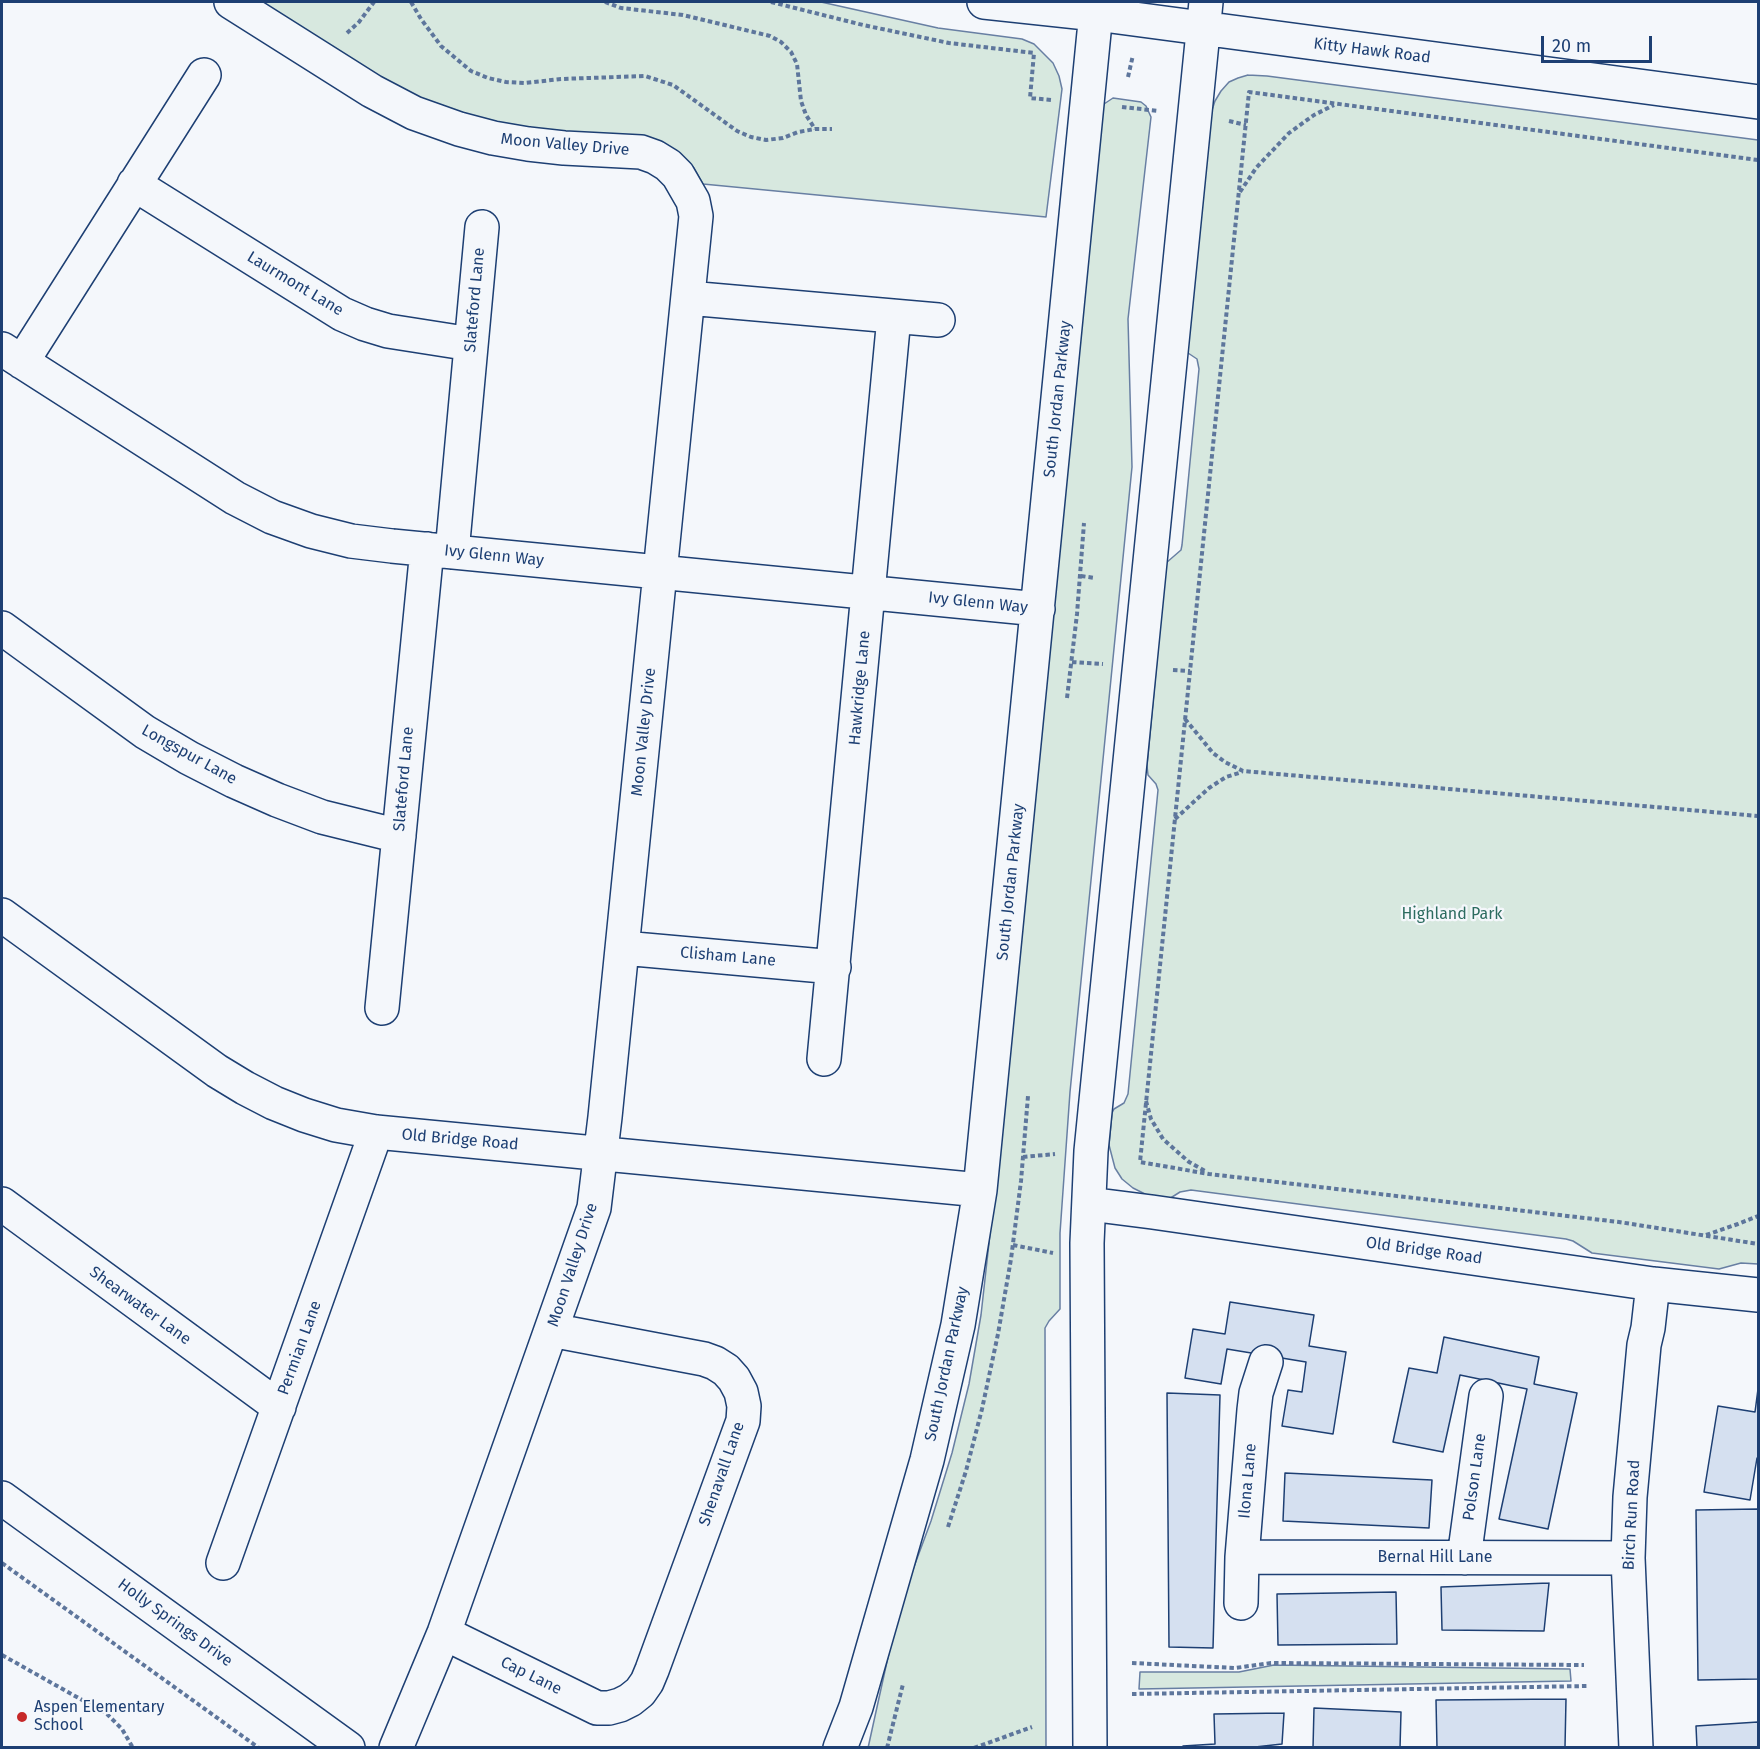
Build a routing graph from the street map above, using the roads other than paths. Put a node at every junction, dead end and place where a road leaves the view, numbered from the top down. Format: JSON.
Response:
{"nodes":[{"id":1,"x":231,"y":2,"type":"edge"},
{"id":2,"x":984,"y":2,"type":"edge"},
{"id":3,"x":1096,"y":8,"type":"edge"},
{"id":4,"x":1205,"y":15,"type":"edge"},
{"id":5,"x":204,"y":75,"type":"dead end"},
{"id":6,"x":1758,"y":102,"type":"edge"},
{"id":7,"x":134,"y":184,"type":"junction"},
{"id":8,"x":482,"y":226,"type":"dead end"},
{"id":9,"x":688,"y":298,"type":"junction"},
{"id":10,"x":894,"y":317,"type":"junction"},
{"id":11,"x":938,"y":320,"type":"dead end"},
{"id":12,"x":471,"y":344,"type":"junction"},
{"id":13,"x":12,"y":355,"type":"edge"},
{"id":14,"x":439,"y":551,"type":"junction"},
{"id":15,"x":660,"y":572,"type":"junction"},
{"id":16,"x":868,"y":592,"type":"junction"},
{"id":17,"x":1038,"y":609,"type":"junction"},
{"id":18,"x":2,"y":628,"type":"edge"},
{"id":19,"x":399,"y":836,"type":"junction"},
{"id":20,"x":2,"y":915,"type":"edge"},
{"id":21,"x":622,"y":948,"type":"junction"},
{"id":22,"x":834,"y":967,"type":"junction"},
{"id":23,"x":382,"y":1008,"type":"dead end"},
{"id":24,"x":824,"y":1059,"type":"dead end"},
{"id":25,"x":376,"y":1132,"type":"junction"},
{"id":26,"x":601,"y":1154,"type":"junction"},
{"id":27,"x":980,"y":1190,"type":"junction"},
{"id":28,"x":2,"y":1204,"type":"edge"},
{"id":29,"x":1089,"y":1204,"type":"junction"},
{"id":30,"x":1653,"y":1284,"type":"junction"},
{"id":31,"x":1758,"y":1295,"type":"edge"},
{"id":32,"x":551,"y":1330,"type":"junction"},
{"id":33,"x":1266,"y":1362,"type":"dead end"},
{"id":34,"x":1486,"y":1396,"type":"dead end"},
{"id":35,"x":279,"y":1407,"type":"junction"},
{"id":36,"x":2,"y":1498,"type":"edge"},
{"id":37,"x":1242,"y":1557,"type":"junction"},
{"id":38,"x":1464,"y":1558,"type":"junction"},
{"id":39,"x":1628,"y":1558,"type":"junction"},
{"id":40,"x":223,"y":1563,"type":"dead end"},
{"id":41,"x":1241,"y":1603,"type":"dead end"},
{"id":42,"x":444,"y":1633,"type":"junction"},
{"id":43,"x":620,"y":1706,"type":"joint"},
{"id":44,"x":348,"y":1748,"type":"edge"},
{"id":45,"x":396,"y":1748,"type":"edge"},
{"id":46,"x":840,"y":1748,"type":"edge"},
{"id":47,"x":1090,"y":1748,"type":"edge"},
{"id":48,"x":1636,"y":1748,"type":"edge"}],
"edges":[{"from":1,"to":9,"type":"street","name":"Moon Valley Drive"},
{"from":2,"to":3,"type":"street","name":"Kitty Hawk Road"},
{"from":3,"to":4,"type":"street","name":"Kitty Hawk Road"},
{"from":3,"to":17,"type":"street","name":"South Jordan Parkway"},
{"from":4,"to":6,"type":"street","name":"Kitty Hawk Road"},
{"from":4,"to":29,"type":"street"},
{"from":5,"to":7,"type":"street"},
{"from":7,"to":12,"type":"street","name":"Laurmont Lane"},
{"from":7,"to":13,"type":"street"},
{"from":8,"to":12,"type":"street","name":"Slateford Lane"},
{"from":9,"to":10,"type":"street"},
{"from":9,"to":15,"type":"street","name":"Moon Valley Drive"},
{"from":10,"to":11,"type":"street"},
{"from":10,"to":16,"type":"street","name":"Hawkridge Lane"},
{"from":12,"to":14,"type":"street","name":"Slateford Lane"},
{"from":13,"to":14,"type":"street","name":"Ivy Glenn Way"},
{"from":14,"to":15,"type":"street","name":"Ivy Glenn Way"},
{"from":14,"to":19,"type":"street","name":"Slateford Lane"},
{"from":15,"to":16,"type":"street","name":"Ivy Glenn Way"},
{"from":15,"to":21,"type":"street","name":"Moon Valley Drive"},
{"from":16,"to":17,"type":"street","name":"Ivy Glenn Way"},
{"from":16,"to":22,"type":"street","name":"Hawkridge Lane"},
{"from":17,"to":27,"type":"street","name":"South Jordan Parkway"},
{"from":18,"to":19,"type":"street","name":"Longspur Lane"},
{"from":19,"to":23,"type":"street","name":"Slateford Lane"},
{"from":20,"to":25,"type":"street","name":"Old Bridge Road"},
{"from":21,"to":22,"type":"street","name":"Clisham Lane"},
{"from":21,"to":26,"type":"street","name":"Moon Valley Drive"},
{"from":22,"to":24,"type":"street","name":"Hawkridge Lane"},
{"from":25,"to":26,"type":"street","name":"Old Bridge Road"},
{"from":25,"to":35,"type":"street","name":"Permian Lane"},
{"from":26,"to":27,"type":"street","name":"Old Bridge Road"},
{"from":26,"to":32,"type":"street","name":"Moon Valley Drive"},
{"from":27,"to":46,"type":"street","name":"South Jordan Parkway"},
{"from":28,"to":35,"type":"street","name":"Shearwater Lane"},
{"from":29,"to":30,"type":"street","name":"Old Bridge Road"},
{"from":29,"to":47,"type":"street"},
{"from":30,"to":31,"type":"street","name":"Old Bridge Road"},
{"from":30,"to":39,"type":"street","name":"Birch Run Road"},
{"from":32,"to":42,"type":"street","name":"Moon Valley Drive"},
{"from":32,"to":43,"type":"street","name":"Shenavall Lane"},
{"from":33,"to":37,"type":"street","name":"Ilona Lane"},
{"from":34,"to":38,"type":"street","name":"Polson Lane"},
{"from":35,"to":40,"type":"street","name":"Permian Lane"},
{"from":36,"to":44,"type":"street","name":"Holly Springs Drive"},
{"from":37,"to":38,"type":"street","name":"Bernal Hill Lane"},
{"from":37,"to":41,"type":"street","name":"Ilona Lane"},
{"from":38,"to":39,"type":"street","name":"Bernal Hill Lane"},
{"from":39,"to":48,"type":"street","name":"Birch Run Road"},
{"from":42,"to":43,"type":"street","name":"Cap Lane"},
{"from":42,"to":45,"type":"street","name":"Moon Valley Drive"}]}
